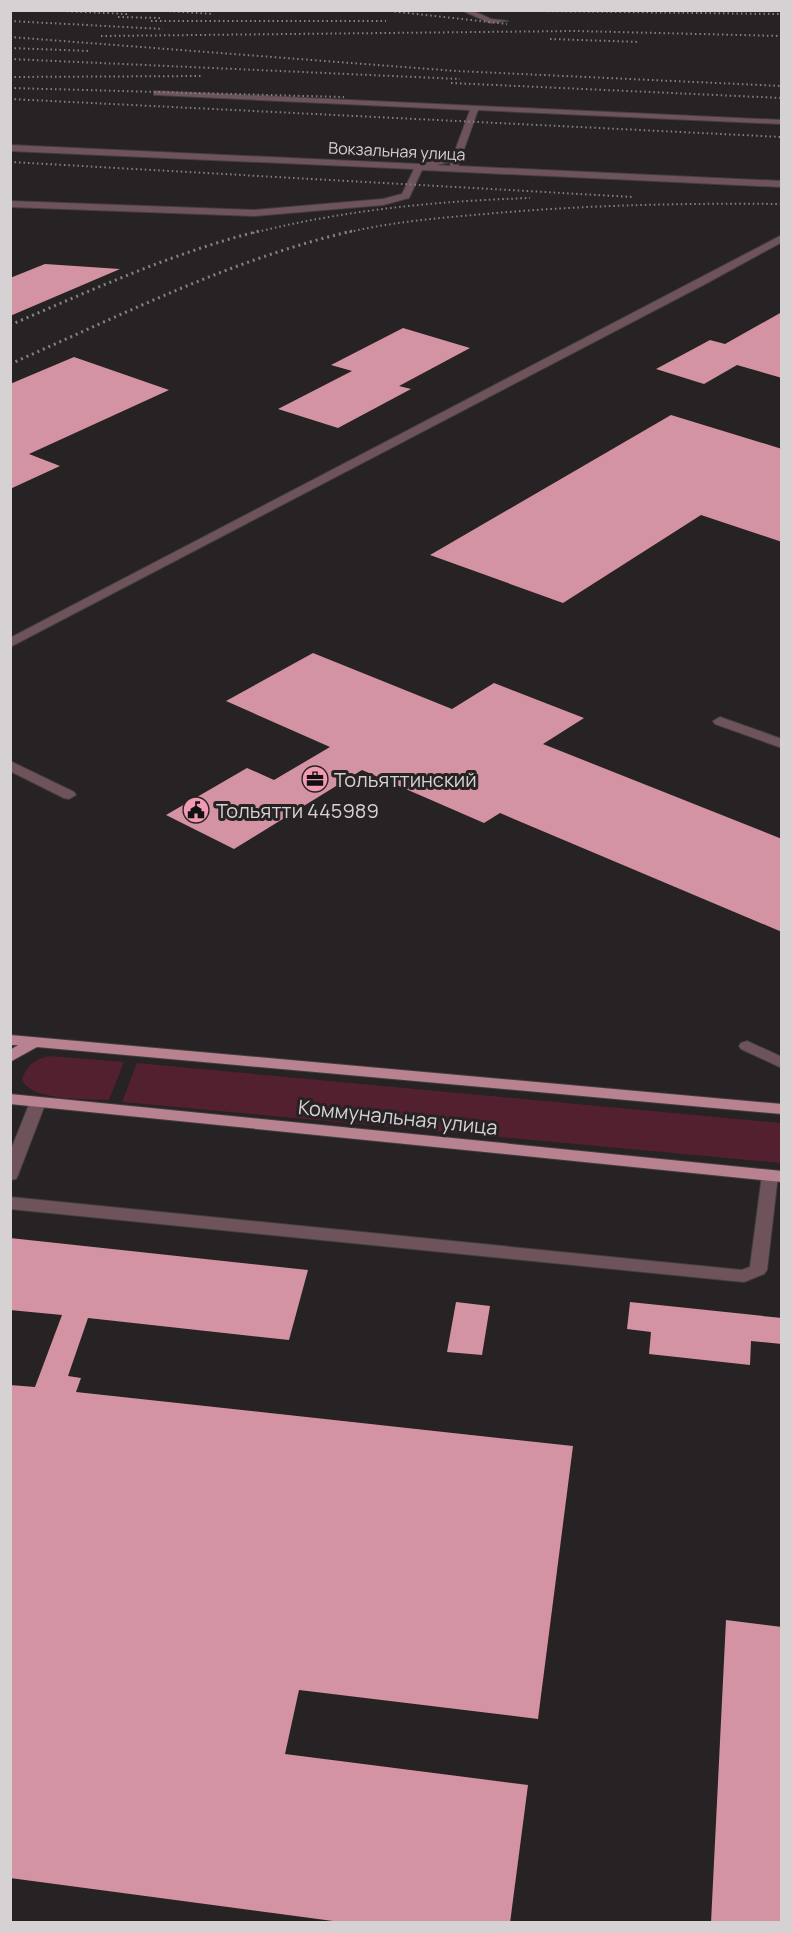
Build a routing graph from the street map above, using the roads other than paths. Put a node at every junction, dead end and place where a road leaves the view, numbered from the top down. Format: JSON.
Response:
{"nodes":[{"id":1,"x":464,"y":10,"type":"edge"},
{"id":2,"x":504,"y":21,"type":"dead end"},
{"id":3,"x":157,"y":93,"type":"dead end"},
{"id":4,"x":475,"y":108,"type":"junction"},
{"id":5,"x":782,"y":122,"type":"edge"},
{"id":6,"x":10,"y":148,"type":"edge"},
{"id":7,"x":456,"y":158,"type":"junction"},
{"id":8,"x":419,"y":167,"type":"junction"},
{"id":9,"x":453,"y":169,"type":"junction"},
{"id":10,"x":782,"y":184,"type":"edge"},
{"id":11,"x":10,"y":204,"type":"edge"},
{"id":12,"x":782,"y":238,"type":"edge"},
{"id":13,"x":10,"y":643,"type":"edge"},
{"id":14,"x":720,"y":721,"type":"dead end"},
{"id":15,"x":782,"y":744,"type":"edge"},
{"id":16,"x":10,"y":765,"type":"edge"},
{"id":17,"x":69,"y":795,"type":"dead end"},
{"id":18,"x":10,"y":1040,"type":"edge"},
{"id":19,"x":35,"y":1042,"type":"junction"},
{"id":20,"x":747,"y":1046,"type":"dead end"},
{"id":21,"x":10,"y":1057,"type":"edge"},
{"id":22,"x":782,"y":1063,"type":"edge"},
{"id":23,"x":12,"y":1098,"type":"edge"},
{"id":24,"x":38,"y":1102,"type":"junction"},
{"id":25,"x":782,"y":1109,"type":"edge"},
{"id":26,"x":10,"y":1175,"type":"edge"},
{"id":27,"x":776,"y":1176,"type":"edge"},
{"id":28,"x":10,"y":1203,"type":"edge"}],
"edges":[{"from":1,"to":2,"type":"street"},
{"from":3,"to":4,"type":"street"},
{"from":4,"to":5,"type":"street"},
{"from":4,"to":7,"type":"street"},
{"from":6,"to":8,"type":"street","name":"Вокзальная улица"},
{"from":7,"to":8,"type":"street"},
{"from":7,"to":9,"type":"street"},
{"from":8,"to":9,"type":"street","name":"Вокзальная улица"},
{"from":8,"to":11,"type":"street"},
{"from":9,"to":10,"type":"street","name":"Вокзальная улица"},
{"from":12,"to":13,"type":"street"},
{"from":14,"to":15,"type":"street"},
{"from":16,"to":17,"type":"street"},
{"from":18,"to":19,"type":"main road","name":"Коммунальная улица"},
{"from":19,"to":21,"type":"main road"},
{"from":19,"to":25,"type":"main road","name":"Коммунальная улица"},
{"from":20,"to":22,"type":"street"},
{"from":23,"to":24,"type":"main road","name":"Коммунальная улица"},
{"from":24,"to":26,"type":"street"},
{"from":24,"to":27,"type":"main road","name":"Коммунальная улица"},
{"from":27,"to":28,"type":"street"}]}
